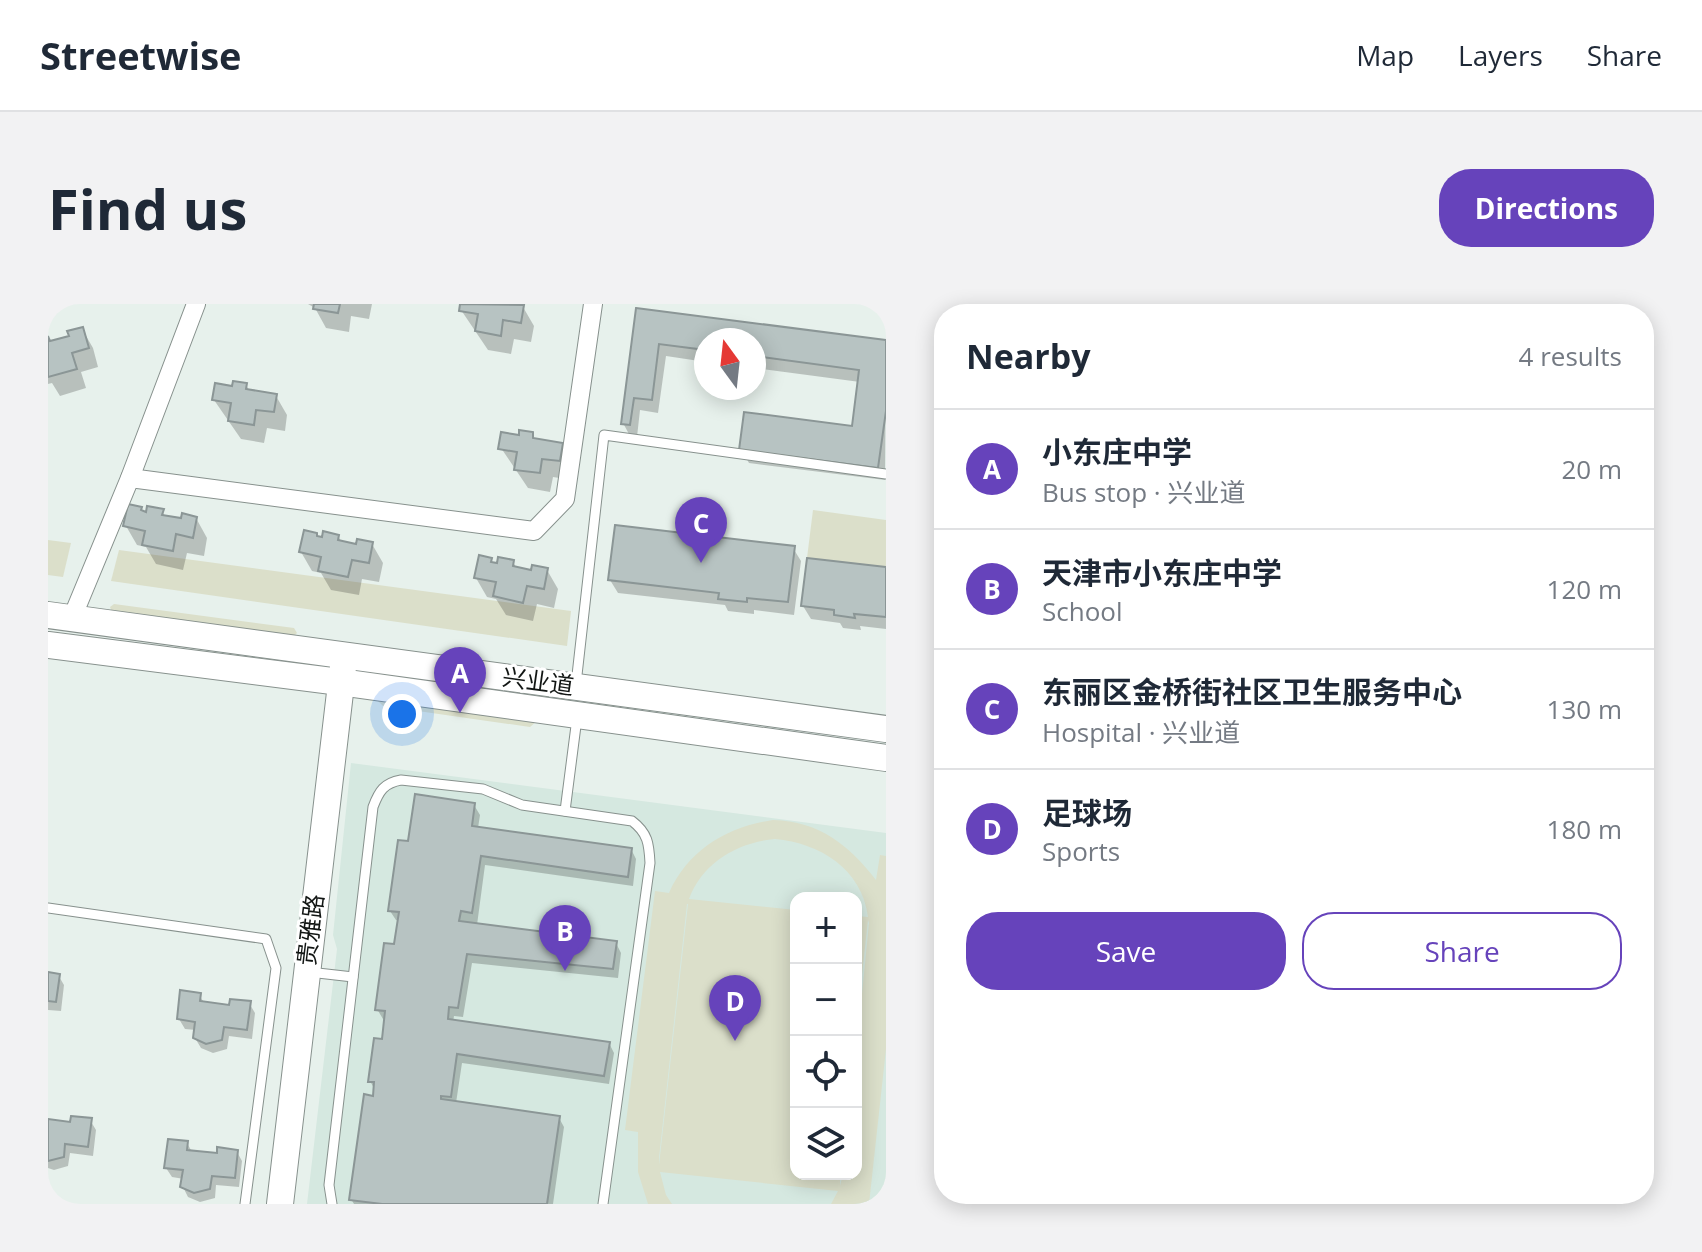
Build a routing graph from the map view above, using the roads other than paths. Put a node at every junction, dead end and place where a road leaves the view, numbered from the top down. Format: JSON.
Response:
{"nodes":[{"id":1,"x":196,"y":304,"type":"edge"},
{"id":2,"x":593,"y":304,"type":"edge"},
{"id":3,"x":886,"y":474,"type":"edge"},
{"id":4,"x":130,"y":478,"type":"junction"},
{"id":5,"x":60,"y":616,"type":"edge"},
{"id":6,"x":48,"y":645,"type":"edge"},
{"id":7,"x":342,"y":669,"type":"junction"},
{"id":8,"x":575,"y":687,"type":"junction"},
{"id":9,"x":577,"y":715,"type":"junction"},
{"id":10,"x":886,"y":729,"type":"edge"},
{"id":11,"x":886,"y":758,"type":"edge"},
{"id":12,"x":565,"y":811,"type":"junction"},
{"id":13,"x":48,"y":908,"type":"edge"},
{"id":14,"x":306,"y":972,"type":"junction"},
{"id":15,"x":353,"y":977,"type":"junction"},
{"id":16,"x":245,"y":1204,"type":"edge"},
{"id":17,"x":280,"y":1204,"type":"edge"},
{"id":18,"x":332,"y":1204,"type":"edge"},
{"id":19,"x":603,"y":1204,"type":"edge"}],
"edges":[{"from":1,"to":4,"type":"street"},
{"from":2,"to":4,"type":"street"},
{"from":3,"to":8,"type":"lane"},
{"from":4,"to":5,"type":"street"},
{"from":5,"to":7,"type":"main road","name":"兴业道"},
{"from":6,"to":7,"type":"main road","name":"兴业道"},
{"from":7,"to":8,"type":"main road","name":"兴业道"},
{"from":7,"to":9,"type":"main road","name":"兴业道"},
{"from":7,"to":14,"type":"main road","name":"贵雅路"},
{"from":8,"to":10,"type":"main road","name":"兴业道"},
{"from":9,"to":11,"type":"main road","name":"兴业道"},
{"from":9,"to":12,"type":"lane"},
{"from":12,"to":15,"type":"lane"},
{"from":12,"to":19,"type":"lane"},
{"from":13,"to":16,"type":"lane"},
{"from":14,"to":15,"type":"lane"},
{"from":14,"to":17,"type":"main road","name":"贵雅路"},
{"from":15,"to":18,"type":"lane"}]}
